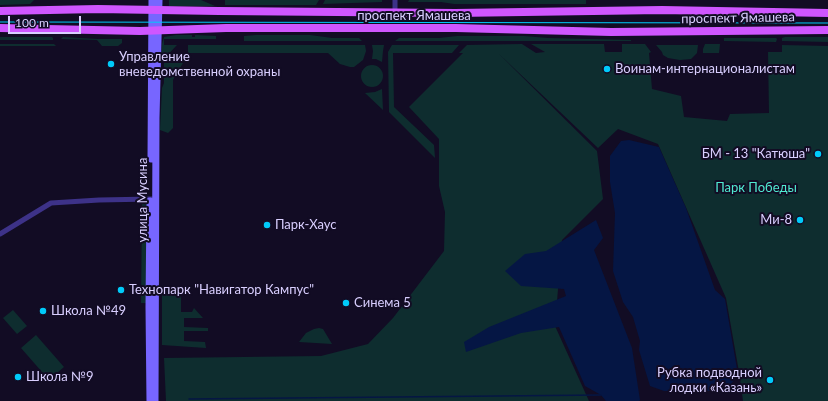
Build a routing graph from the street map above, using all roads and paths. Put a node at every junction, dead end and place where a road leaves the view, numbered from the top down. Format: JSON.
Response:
{"nodes":[{"id":1,"x":152,"y":0,"type":"edge"},
{"id":2,"x":159,"y":0,"type":"edge"},
{"id":3,"x":395,"y":0,"type":"edge"},
{"id":4,"x":156,"y":10,"type":"junction"},
{"id":5,"x":0,"y":11,"type":"edge"},
{"id":6,"x":395,"y":12,"type":"junction"},
{"id":7,"x":828,"y":13,"type":"edge"},
{"id":8,"x":0,"y":28,"type":"edge"},
{"id":9,"x":155,"y":30,"type":"junction"},
{"id":10,"x":828,"y":30,"type":"edge"},
{"id":11,"x":153,"y":199,"type":"junction"},
{"id":12,"x":0,"y":234,"type":"edge"},
{"id":13,"x":150,"y":401,"type":"edge"},
{"id":14,"x":155,"y":401,"type":"edge"}],
"edges":[{"from":1,"to":4,"type":"street","name":"улица Мусина"},
{"from":2,"to":4,"type":"street","name":"улица Мусина"},
{"from":3,"to":6,"type":"street"},
{"from":4,"to":5,"type":"main road","name":"проспект Ямашева"},
{"from":4,"to":6,"type":"main road","name":"проспект Ямашева"},
{"from":4,"to":9,"type":"street","name":"улица Мусина"},
{"from":6,"to":7,"type":"main road","name":"проспект Ямашева"},
{"from":8,"to":9,"type":"main road","name":"проспект Ямашева"},
{"from":9,"to":10,"type":"main road","name":"проспект Ямашева"},
{"from":9,"to":11,"type":"street","name":"улица Мусина"},
{"from":11,"to":12,"type":"street"},
{"from":11,"to":13,"type":"street","name":"улица Мусина"},
{"from":11,"to":14,"type":"street","name":"улица Мусина"}]}
